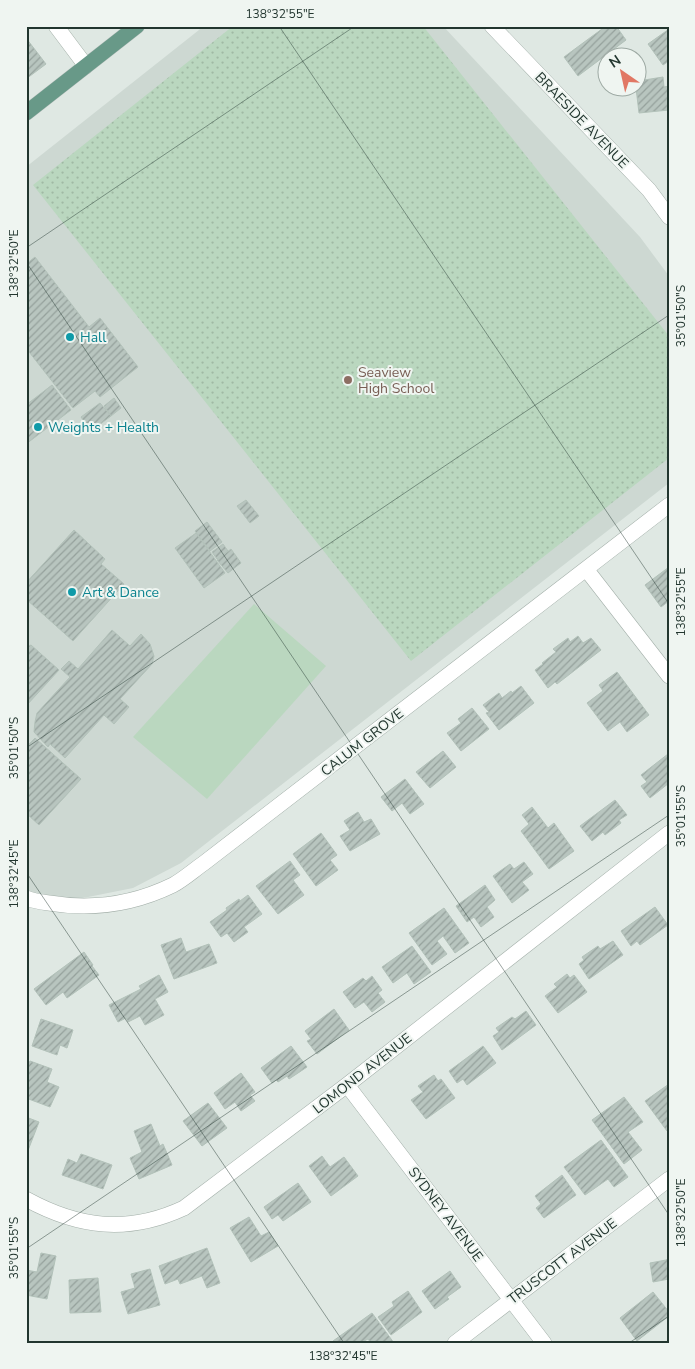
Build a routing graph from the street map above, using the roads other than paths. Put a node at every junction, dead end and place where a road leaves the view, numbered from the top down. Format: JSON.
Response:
{"nodes":[{"id":1,"x":56,"y":26,"type":"edge"},
{"id":2,"x":137,"y":26,"type":"edge"},
{"id":3,"x":492,"y":26,"type":"edge"},
{"id":4,"x":86,"y":66,"type":"junction"},
{"id":5,"x":26,"y":113,"type":"edge"},
{"id":6,"x":669,"y":217,"type":"edge"},
{"id":7,"x":669,"y":505,"type":"edge"},
{"id":8,"x":586,"y":569,"type":"junction"},
{"id":9,"x":669,"y":676,"type":"edge"},
{"id":10,"x":669,"y":833,"type":"edge"},
{"id":11,"x":28,"y":903,"type":"edge"},
{"id":12,"x":347,"y":1085,"type":"junction"},
{"id":13,"x":669,"y":1179,"type":"edge"},
{"id":14,"x":26,"y":1199,"type":"edge"},
{"id":15,"x":511,"y":1300,"type":"junction"},
{"id":16,"x":455,"y":1343,"type":"edge"},
{"id":17,"x":544,"y":1343,"type":"edge"}],
"edges":[{"from":1,"to":4,"type":"street"},
{"from":2,"to":4,"type":"main road"},
{"from":3,"to":6,"type":"street","name":"BRAESIDE AVENUE"},
{"from":4,"to":5,"type":"main road"},
{"from":7,"to":8,"type":"street","name":"CALUM GROVE"},
{"from":8,"to":9,"type":"street"},
{"from":8,"to":11,"type":"street","name":"CALUM GROVE"},
{"from":10,"to":12,"type":"street","name":"LOMOND AVENUE"},
{"from":12,"to":14,"type":"street","name":"LOMOND AVENUE"},
{"from":12,"to":15,"type":"street","name":"SYDNEY AVENUE"},
{"from":13,"to":15,"type":"street","name":"TRUSCOTT AVENUE"},
{"from":15,"to":16,"type":"street","name":"TRUSCOTT AVENUE"},
{"from":15,"to":17,"type":"street","name":"SYDNEY AVENUE"}]}
